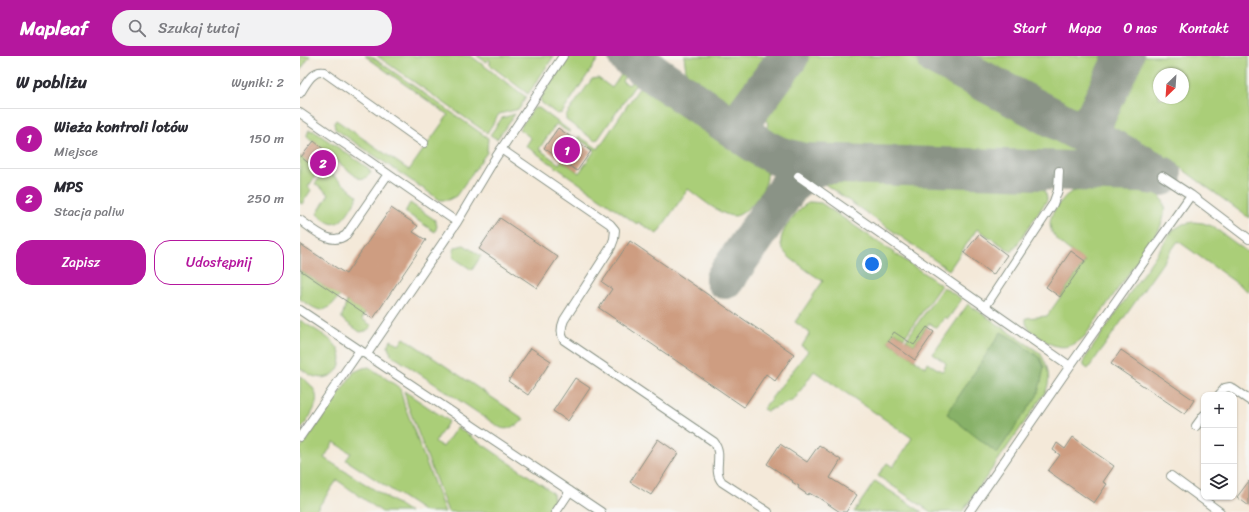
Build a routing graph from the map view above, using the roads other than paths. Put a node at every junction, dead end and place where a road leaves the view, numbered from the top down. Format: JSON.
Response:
{"nodes":[{"id":1,"x":563,"y":56,"type":"edge"},
{"id":2,"x":300,"y":93,"type":"edge"},
{"id":3,"x":300,"y":113,"type":"edge"},
{"id":4,"x":424,"y":143,"type":"dead end"},
{"id":5,"x":501,"y":149,"type":"junction"},
{"id":6,"x":1059,"y":171,"type":"dead end"},
{"id":7,"x":388,"y":174,"type":"junction"},
{"id":8,"x":798,"y":176,"type":"dead end"},
{"id":9,"x":1162,"y":176,"type":"dead end"},
{"id":10,"x":1191,"y":195,"type":"junction"},
{"id":11,"x":300,"y":220,"type":"edge"},
{"id":12,"x":457,"y":222,"type":"junction"},
{"id":13,"x":1249,"y":239,"type":"edge"},
{"id":14,"x":985,"y":307,"type":"junction"},
{"id":15,"x":300,"y":310,"type":"edge"},
{"id":16,"x":363,"y":352,"type":"junction"},
{"id":17,"x":1070,"y":366,"type":"junction"},
{"id":18,"x":1221,"y":392,"type":"edge"},
{"id":19,"x":1249,"y":400,"type":"edge"},
{"id":20,"x":1201,"y":419,"type":"edge"},
{"id":21,"x":1196,"y":426,"type":"dead end"},
{"id":22,"x":300,"y":437,"type":"edge"},
{"id":23,"x":1171,"y":476,"type":"dead end"},
{"id":24,"x":570,"y":491,"type":"junction"},
{"id":25,"x":556,"y":512,"type":"edge"},
{"id":26,"x":602,"y":512,"type":"edge"},
{"id":27,"x":768,"y":512,"type":"edge"},
{"id":28,"x":969,"y":512,"type":"edge"},
{"id":29,"x":1220,"y":512,"type":"edge"}],
"edges":[{"from":1,"to":5,"type":"lane"},
{"from":2,"to":4,"type":"lane"},
{"from":3,"to":7,"type":"lane"},
{"from":5,"to":12,"type":"lane"},
{"from":5,"to":27,"type":"lane"},
{"from":6,"to":14,"type":"lane"},
{"from":7,"to":11,"type":"lane"},
{"from":7,"to":12,"type":"lane"},
{"from":8,"to":14,"type":"lane"},
{"from":9,"to":10,"type":"lane"},
{"from":10,"to":13,"type":"lane"},
{"from":10,"to":17,"type":"lane"},
{"from":12,"to":16,"type":"lane"},
{"from":14,"to":17,"type":"lane"},
{"from":15,"to":16,"type":"lane"},
{"from":16,"to":22,"type":"lane"},
{"from":16,"to":24,"type":"lane"},
{"from":17,"to":28,"type":"lane"},
{"from":18,"to":19,"type":"lane"},
{"from":20,"to":21,"type":"lane"},
{"from":23,"to":29,"type":"lane"},
{"from":24,"to":25,"type":"lane"},
{"from":24,"to":26,"type":"lane"}]}
